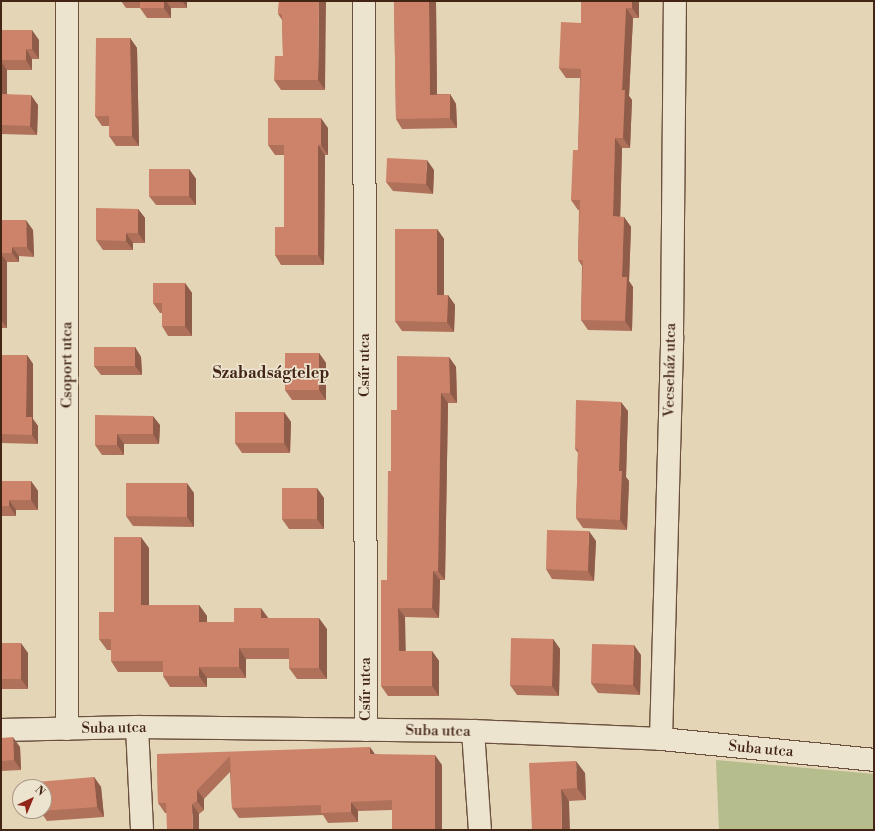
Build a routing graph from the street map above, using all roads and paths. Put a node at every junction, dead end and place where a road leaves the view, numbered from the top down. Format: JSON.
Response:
{"nodes":[{"id":1,"x":67,"y":1,"type":"edge"},
{"id":2,"x":364,"y":1,"type":"edge"},
{"id":3,"x":675,"y":1,"type":"edge"},
{"id":4,"x":137,"y":727,"type":"junction"},
{"id":5,"x":67,"y":729,"type":"junction"},
{"id":6,"x":1,"y":730,"type":"edge"},
{"id":7,"x":366,"y":730,"type":"junction"},
{"id":8,"x":473,"y":731,"type":"junction"},
{"id":9,"x":660,"y":739,"type":"junction"},
{"id":10,"x":874,"y":760,"type":"edge"},
{"id":11,"x":142,"y":830,"type":"edge"},
{"id":12,"x":480,"y":830,"type":"edge"}],
"edges":[{"from":1,"to":5,"type":"street","name":"Csoport utca"},
{"from":2,"to":7,"type":"street","name":"Csűr utca"},
{"from":3,"to":9,"type":"street","name":"Vecseház utca"},
{"from":4,"to":5,"type":"street","name":"Suba utca"},
{"from":4,"to":7,"type":"street","name":"Suba utca"},
{"from":4,"to":11,"type":"street"},
{"from":5,"to":6,"type":"street","name":"Suba utca"},
{"from":7,"to":8,"type":"street","name":"Suba utca"},
{"from":8,"to":9,"type":"street","name":"Suba utca"},
{"from":8,"to":12,"type":"street"},
{"from":9,"to":10,"type":"street","name":"Suba utca"}]}
